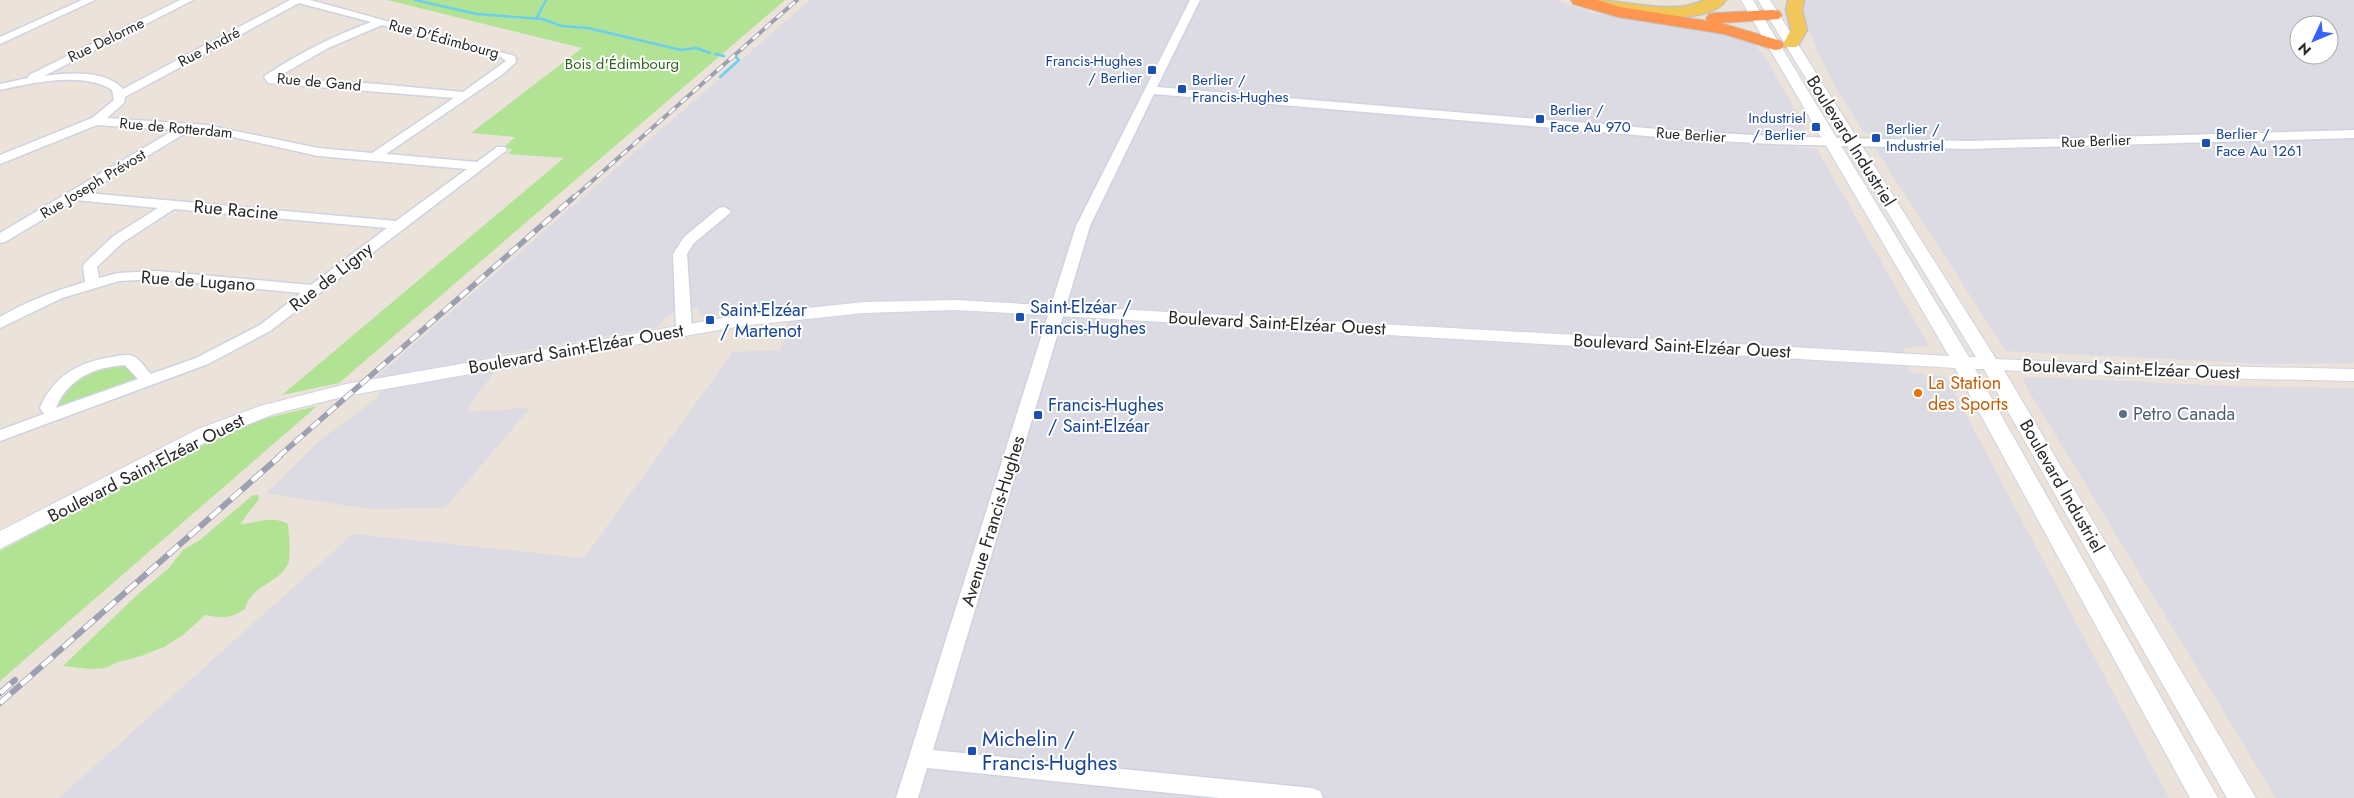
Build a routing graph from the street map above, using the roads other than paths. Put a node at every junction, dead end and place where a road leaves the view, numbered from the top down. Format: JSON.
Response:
{"nodes":[{"id":1,"x":90,"y":0,"type":"edge"},
{"id":2,"x":188,"y":0,"type":"edge"},
{"id":3,"x":298,"y":0,"type":"edge"},
{"id":4,"x":1195,"y":0,"type":"edge"},
{"id":5,"x":1579,"y":0,"type":"edge"},
{"id":6,"x":1599,"y":0,"type":"edge"},
{"id":7,"x":1718,"y":0,"type":"edge"},
{"id":8,"x":1747,"y":0,"type":"edge"},
{"id":9,"x":1764,"y":0,"type":"edge"},
{"id":10,"x":1796,"y":0,"type":"edge"},
{"id":11,"x":1765,"y":16,"type":"junction"},
{"id":12,"x":1671,"y":20,"type":"junction"},
{"id":13,"x":382,"y":22,"type":"junction"},
{"id":14,"x":0,"y":41,"type":"edge"},
{"id":15,"x":1783,"y":44,"type":"junction"},
{"id":16,"x":24,"y":81,"type":"junction"},
{"id":17,"x":0,"y":87,"type":"edge"},
{"id":18,"x":1150,"y":90,"type":"junction"},
{"id":19,"x":121,"y":94,"type":"junction"},
{"id":20,"x":463,"y":95,"type":"junction"},
{"id":21,"x":96,"y":121,"type":"junction"},
{"id":22,"x":186,"y":128,"type":"junction"},
{"id":23,"x":2354,"y":134,"type":"edge"},
{"id":24,"x":1831,"y":141,"type":"junction"},
{"id":25,"x":1852,"y":142,"type":"junction"},
{"id":26,"x":501,"y":150,"type":"dead end"},
{"id":27,"x":374,"y":157,"type":"junction"},
{"id":28,"x":0,"y":160,"type":"edge"},
{"id":29,"x":480,"y":166,"type":"junction"},
{"id":30,"x":73,"y":196,"type":"junction"},
{"id":31,"x":173,"y":204,"type":"junction"},
{"id":32,"x":724,"y":211,"type":"dead end"},
{"id":33,"x":399,"y":225,"type":"junction"},
{"id":34,"x":0,"y":239,"type":"edge"},
{"id":35,"x":92,"y":284,"type":"junction"},
{"id":36,"x":315,"y":290,"type":"junction"},
{"id":37,"x":1058,"y":311,"type":"junction"},
{"id":38,"x":0,"y":323,"type":"edge"},
{"id":39,"x":684,"y":329,"type":"junction"},
{"id":40,"x":1962,"y":362,"type":"junction"},
{"id":41,"x":1990,"y":364,"type":"junction"},
{"id":42,"x":2354,"y":375,"type":"edge"},
{"id":43,"x":149,"y":382,"type":"junction"},
{"id":44,"x":54,"y":417,"type":"junction"},
{"id":45,"x":0,"y":436,"type":"edge"},
{"id":46,"x":0,"y":541,"type":"edge"},
{"id":47,"x":920,"y":758,"type":"junction"},
{"id":48,"x":907,"y":798,"type":"edge"},
{"id":49,"x":1312,"y":798,"type":"edge"},
{"id":50,"x":2204,"y":798,"type":"edge"},
{"id":51,"x":2242,"y":798,"type":"edge"}],
"edges":[{"from":1,"to":14,"type":"street"},
{"from":2,"to":16,"type":"street","name":"Rue Delorme"},
{"from":3,"to":13,"type":"street","name":"Rue D'Édimbourg"},
{"from":3,"to":19,"type":"street","name":"Rue André"},
{"from":4,"to":18,"type":"street","name":"Avenue Francis-Hughes"},
{"from":5,"to":12,"type":"highway"},
{"from":6,"to":7,"type":"main road"},
{"from":8,"to":11,"type":"street","name":"Boulevard Industriel"},
{"from":9,"to":11,"type":"street","name":"Boulevard Industriel"},
{"from":10,"to":15,"type":"main road"},
{"from":11,"to":12,"type":"highway"},
{"from":11,"to":15,"type":"street","name":"Boulevard Industriel"},
{"from":12,"to":15,"type":"highway"},
{"from":13,"to":20,"type":"street","name":"Rue D'Édimbourg"},
{"from":13,"to":20,"type":"street","name":"Rue de Gand"},
{"from":15,"to":24,"type":"street","name":"Boulevard Industriel"},
{"from":15,"to":25,"type":"street","name":"Boulevard Industriel"},
{"from":16,"to":17,"type":"street","name":"Rue de Rotterdam"},
{"from":16,"to":19,"type":"street","name":"Rue de Rotterdam"},
{"from":18,"to":24,"type":"street","name":"Rue Berlier"},
{"from":18,"to":37,"type":"street","name":"Avenue Francis-Hughes"},
{"from":19,"to":21,"type":"street","name":"Rue de Rotterdam"},
{"from":20,"to":27,"type":"street","name":"Rue D'Édimbourg"},
{"from":21,"to":22,"type":"street","name":"Rue de Rotterdam"},
{"from":21,"to":28,"type":"street"},
{"from":22,"to":27,"type":"street","name":"Rue de Rotterdam"},
{"from":22,"to":30,"type":"street","name":"Rue Joseph Prévost"},
{"from":23,"to":25,"type":"street","name":"Rue Berlier"},
{"from":24,"to":25,"type":"street","name":"Rue Berlier"},
{"from":24,"to":40,"type":"street","name":"Boulevard Industriel"},
{"from":25,"to":41,"type":"street","name":"Boulevard Industriel"},
{"from":26,"to":29,"type":"street","name":"Rue de Ligny"},
{"from":27,"to":29,"type":"street","name":"Rue de Rotterdam"},
{"from":29,"to":33,"type":"street","name":"Rue de Ligny"},
{"from":30,"to":31,"type":"street","name":"Rue Racine"},
{"from":30,"to":34,"type":"street","name":"Rue Joseph Prévost"},
{"from":31,"to":33,"type":"street","name":"Rue Racine"},
{"from":31,"to":35,"type":"street"},
{"from":32,"to":39,"type":"street"},
{"from":33,"to":36,"type":"street","name":"Rue de Ligny"},
{"from":35,"to":36,"type":"street","name":"Rue de Lugano"},
{"from":35,"to":38,"type":"street","name":"Rue de Lugano"},
{"from":36,"to":43,"type":"street","name":"Rue de Ligny"},
{"from":37,"to":39,"type":"street","name":"Boulevard Saint-Elzéar Ouest"},
{"from":37,"to":40,"type":"street","name":"Boulevard Saint-Elzéar Ouest"},
{"from":37,"to":47,"type":"street","name":"Avenue Francis-Hughes"},
{"from":39,"to":46,"type":"street","name":"Boulevard Saint-Elzéar Ouest"},
{"from":40,"to":41,"type":"street","name":"Boulevard Saint-Elzéar Ouest"},
{"from":40,"to":50,"type":"street","name":"Boulevard Industriel"},
{"from":41,"to":42,"type":"street","name":"Boulevard Saint-Elzéar Ouest"},
{"from":41,"to":51,"type":"street","name":"Boulevard Industriel"},
{"from":43,"to":44,"type":"street","name":"Rue de Ligny"},
{"from":43,"to":44,"type":"street"},
{"from":44,"to":45,"type":"street","name":"Rue de Ligny"},
{"from":47,"to":48,"type":"street","name":"Avenue Francis-Hughes"},
{"from":47,"to":49,"type":"street"}]}
